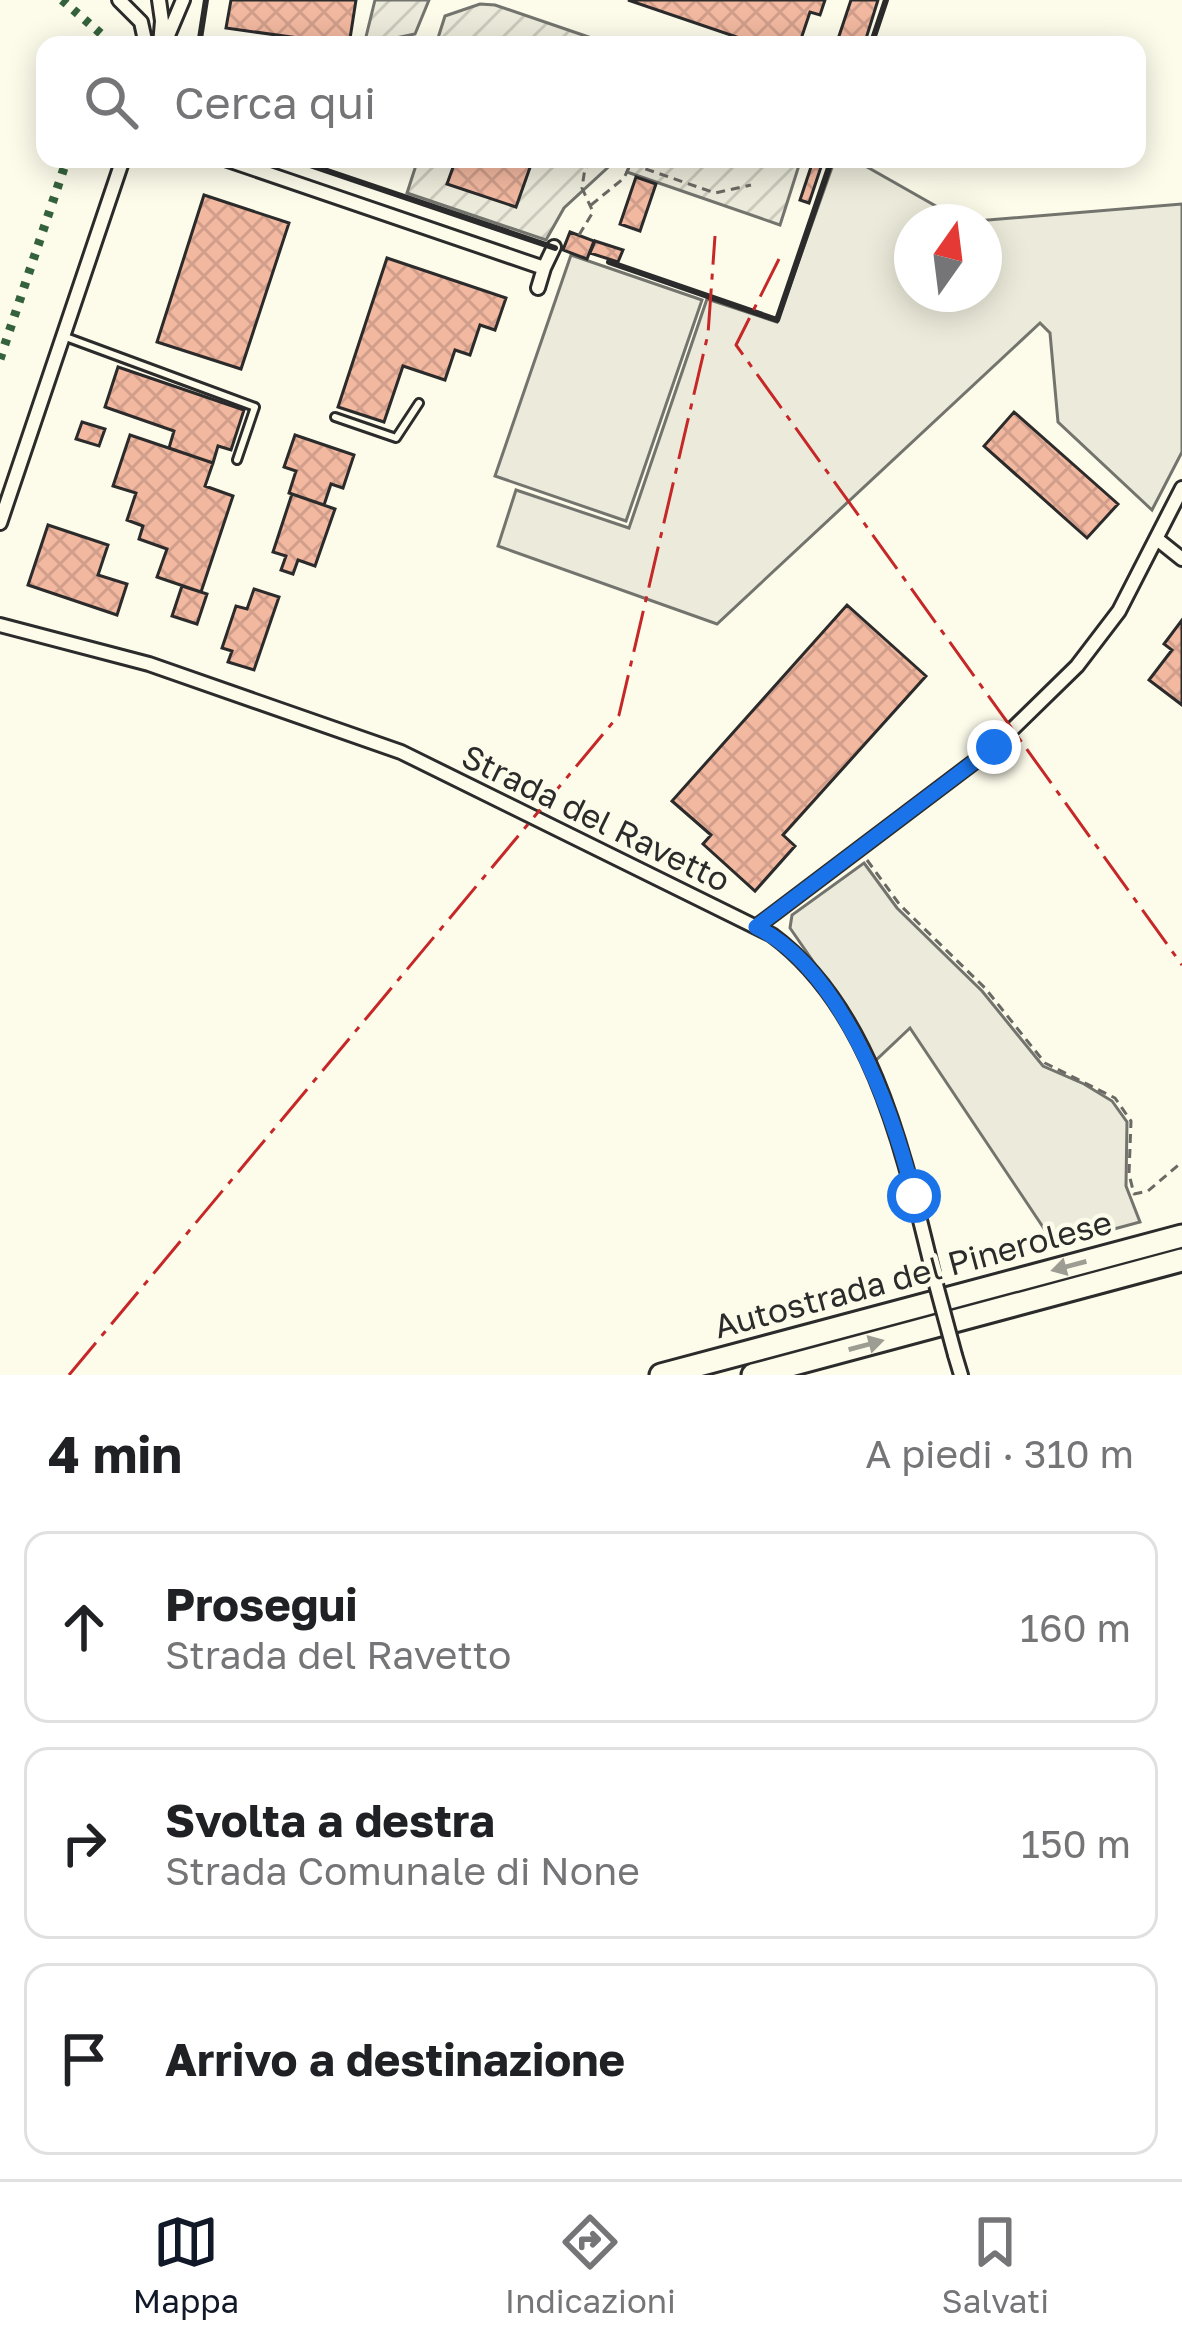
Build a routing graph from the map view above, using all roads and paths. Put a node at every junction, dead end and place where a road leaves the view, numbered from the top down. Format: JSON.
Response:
{"nodes":[{"id":1,"x":119,"y":0,"type":"edge"},
{"id":2,"x":159,"y":0,"type":"edge"},
{"id":3,"x":183,"y":0,"type":"edge"},
{"id":4,"x":144,"y":36,"type":"edge"},
{"id":5,"x":162,"y":36,"type":"edge"},
{"id":6,"x":166,"y":36,"type":"edge"},
{"id":7,"x":119,"y":168,"type":"edge"},
{"id":8,"x":251,"y":168,"type":"edge"},
{"id":9,"x":585,"y":168,"type":"edge"},
{"id":10,"x":629,"y":168,"type":"edge"},
{"id":11,"x":648,"y":168,"type":"edge"},
{"id":12,"x":751,"y":185,"type":"dead end"},
{"id":13,"x":590,"y":205,"type":"junction"},
{"id":14,"x":579,"y":236,"type":"dead end"},
{"id":15,"x":554,"y":247,"type":"dead end"},
{"id":16,"x":544,"y":268,"type":"junction"},
{"id":17,"x":538,"y":288,"type":"dead end"},
{"id":18,"x":63,"y":336,"type":"junction"},
{"id":19,"x":419,"y":403,"type":"dead end"},
{"id":20,"x":335,"y":417,"type":"dead end"},
{"id":21,"x":237,"y":460,"type":"dead end"},
{"id":22,"x":1182,"y":488,"type":"edge"},
{"id":23,"x":0,"y":523,"type":"edge"},
{"id":24,"x":1157,"y":539,"type":"junction"},
{"id":25,"x":1182,"y":559,"type":"edge"},
{"id":26,"x":0,"y":625,"type":"edge"},
{"id":27,"x":859,"y":849,"type":"junction"},
{"id":28,"x":756,"y":927,"type":"junction"},
{"id":29,"x":1182,"y":1162,"type":"edge"},
{"id":30,"x":1182,"y":1236,"type":"edge"},
{"id":31,"x":1182,"y":1260,"type":"edge"},
{"id":32,"x":661,"y":1375,"type":"edge"},
{"id":33,"x":753,"y":1375,"type":"edge"},
{"id":34,"x":961,"y":1375,"type":"edge"}],
"edges":[{"from":1,"to":4,"type":"street"},
{"from":2,"to":5,"type":"street"},
{"from":3,"to":6,"type":"street"},
{"from":7,"to":18,"type":"street"},
{"from":8,"to":16,"type":"street"},
{"from":9,"to":13,"type":"path"},
{"from":10,"to":13,"type":"path"},
{"from":11,"to":12,"type":"path"},
{"from":13,"to":14,"type":"path"},
{"from":15,"to":16,"type":"street"},
{"from":16,"to":17,"type":"street"},
{"from":18,"to":21,"type":"lane"},
{"from":18,"to":23,"type":"street"},
{"from":19,"to":20,"type":"lane"},
{"from":22,"to":24,"type":"street"},
{"from":24,"to":25,"type":"street"},
{"from":24,"to":27,"type":"street"},
{"from":26,"to":28,"type":"street","name":"Strada del Ravetto"},
{"from":27,"to":28,"type":"street"},
{"from":27,"to":29,"type":"path"},
{"from":28,"to":34,"type":"street","name":"Strada del Ravetto","bridge":true},
{"from":30,"to":32,"type":"highway","name":"Autostrada del Pinerolese","one_way":true},
{"from":33,"to":31,"type":"highway","name":"Autostrada del Pinerolese","one_way":true}]}
